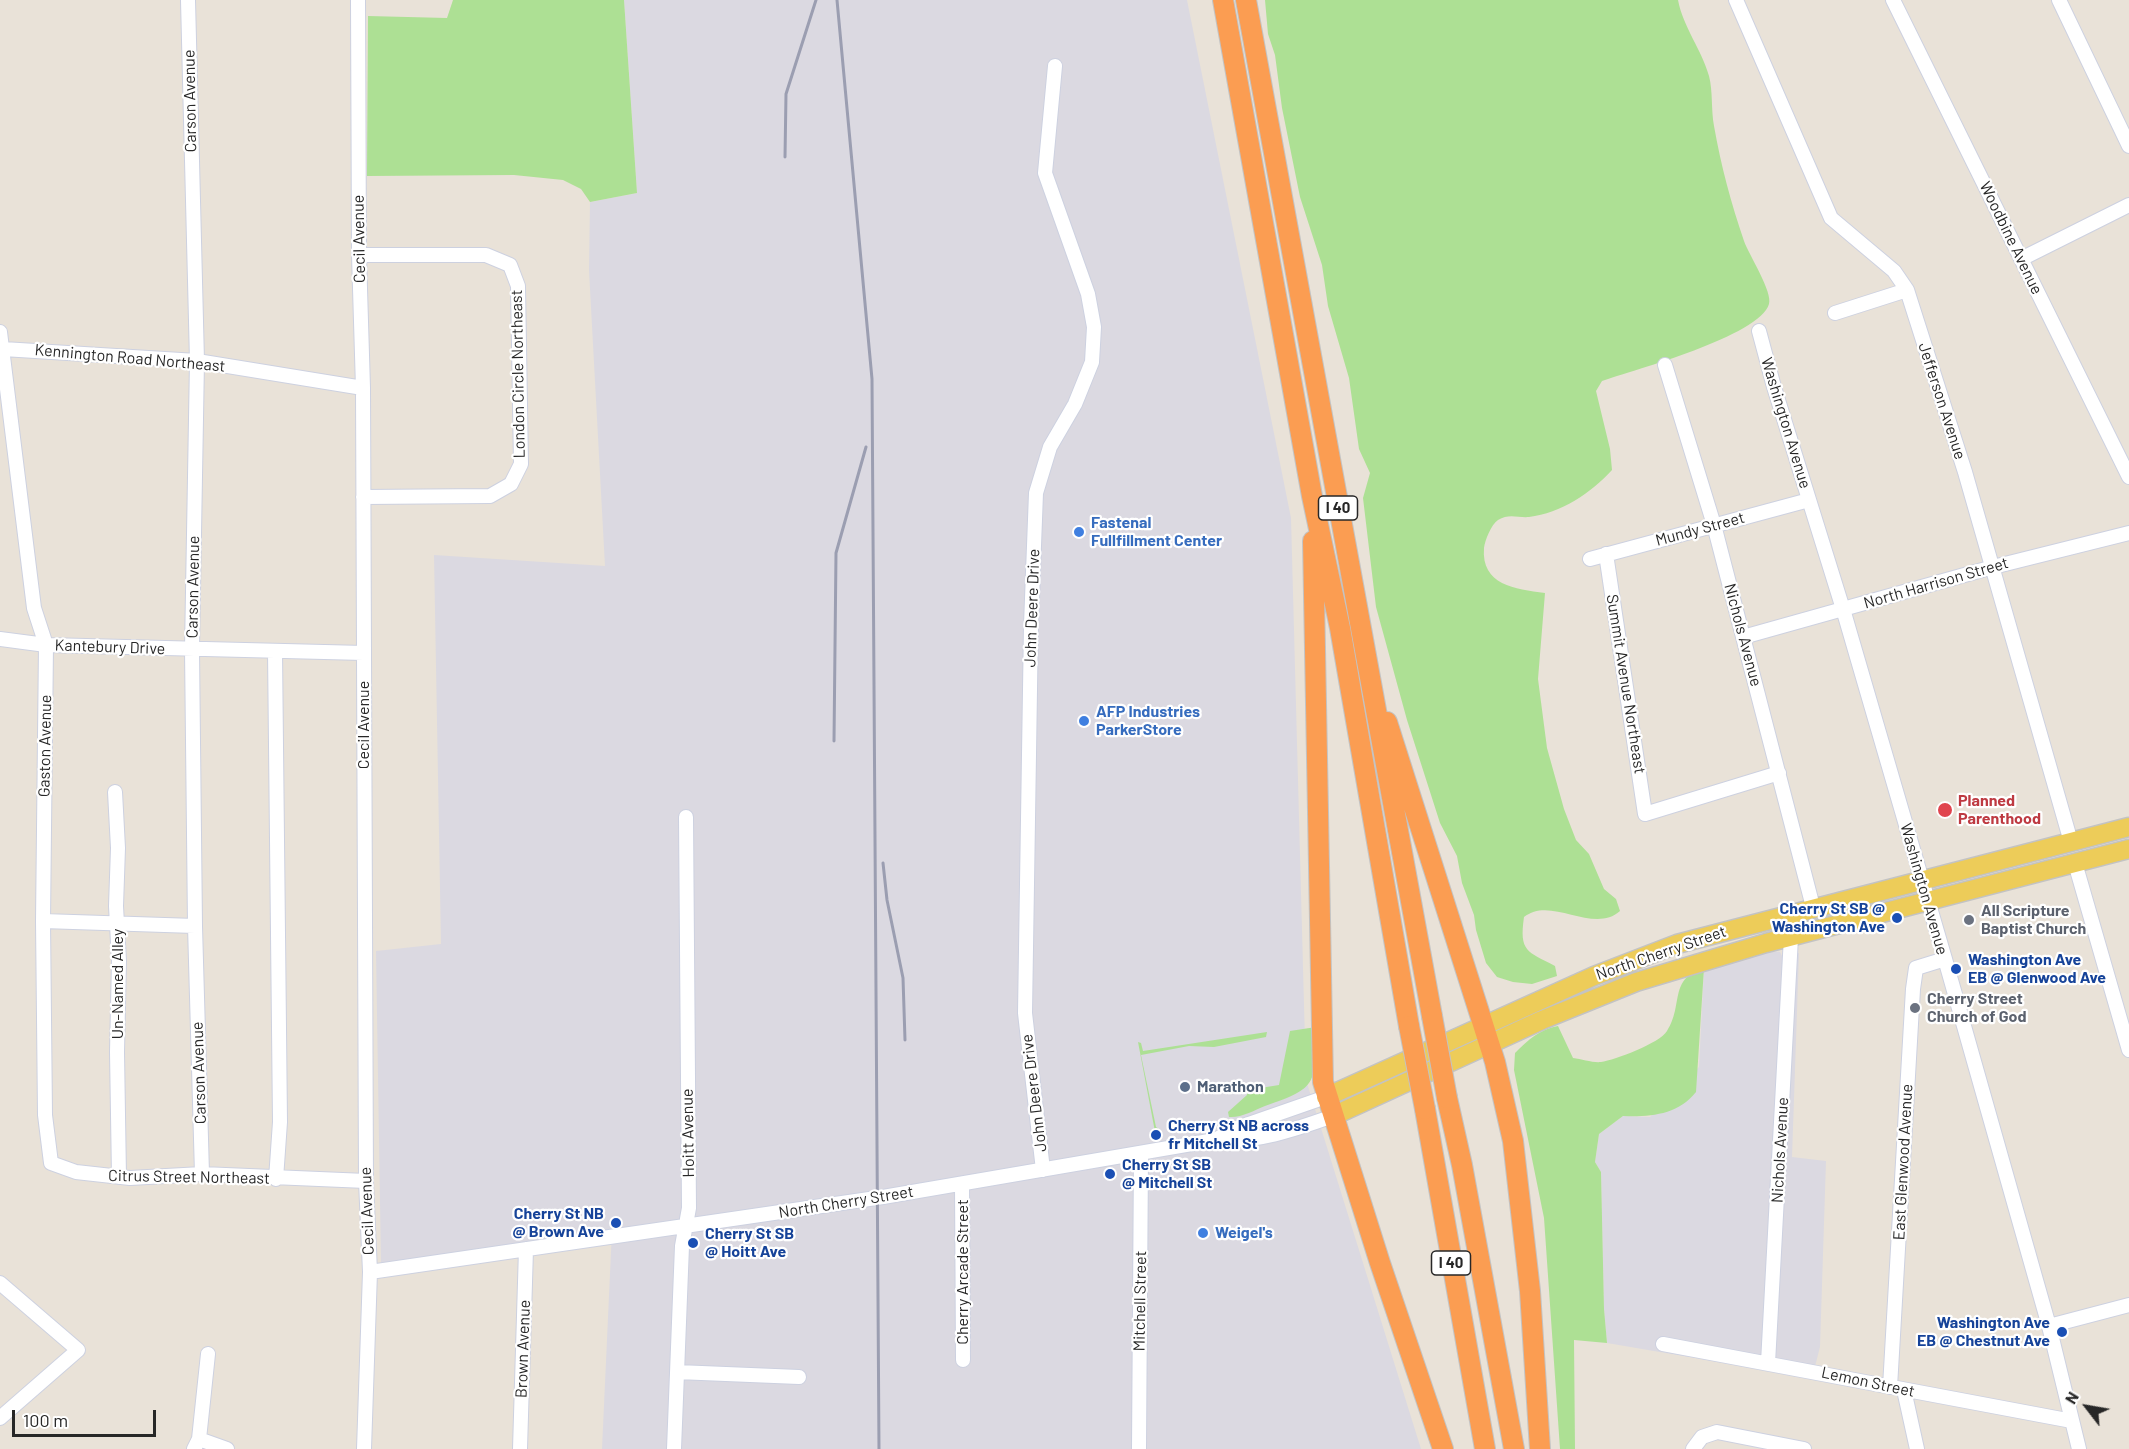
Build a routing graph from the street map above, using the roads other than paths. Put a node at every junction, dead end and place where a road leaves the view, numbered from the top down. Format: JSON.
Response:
{"nodes":[{"id":1,"x":188,"y":0,"type":"edge"},
{"id":2,"x":358,"y":0,"type":"edge"},
{"id":3,"x":1223,"y":0,"type":"edge"},
{"id":4,"x":1246,"y":0,"type":"edge"},
{"id":5,"x":1737,"y":0,"type":"edge"},
{"id":6,"x":1893,"y":0,"type":"edge"},
{"id":7,"x":2059,"y":0,"type":"edge"},
{"id":8,"x":1055,"y":66,"type":"dead end"},
{"id":9,"x":2129,"y":146,"type":"edge"},
{"id":10,"x":2129,"y":205,"type":"edge"},
{"id":11,"x":358,"y":255,"type":"junction"},
{"id":12,"x":2021,"y":259,"type":"junction"},
{"id":13,"x":1906,"y":290,"type":"junction"},
{"id":14,"x":1835,"y":313,"type":"dead end"},
{"id":15,"x":1759,"y":331,"type":"dead end"},
{"id":16,"x":0,"y":332,"type":"edge"},
{"id":17,"x":3,"y":349,"type":"junction"},
{"id":18,"x":197,"y":361,"type":"junction"},
{"id":19,"x":1665,"y":365,"type":"dead end"},
{"id":20,"x":363,"y":388,"type":"junction"},
{"id":21,"x":2129,"y":477,"type":"edge"},
{"id":22,"x":363,"y":496,"type":"junction"},
{"id":23,"x":1312,"y":496,"type":"junction"},
{"id":24,"x":1809,"y":500,"type":"junction"},
{"id":25,"x":1714,"y":525,"type":"junction"},
{"id":26,"x":2129,"y":533,"type":"edge"},
{"id":27,"x":1606,"y":555,"type":"junction"},
{"id":28,"x":1590,"y":559,"type":"dead end"},
{"id":29,"x":1993,"y":567,"type":"junction"},
{"id":30,"x":1843,"y":609,"type":"junction"},
{"id":31,"x":1743,"y":637,"type":"junction"},
{"id":32,"x":0,"y":639,"type":"edge"},
{"id":33,"x":46,"y":645,"type":"junction"},
{"id":34,"x":192,"y":649,"type":"junction"},
{"id":35,"x":274,"y":651,"type":"junction"},
{"id":36,"x":363,"y":652,"type":"junction"},
{"id":37,"x":1364,"y":654,"type":"junction"},
{"id":38,"x":1779,"y":772,"type":"junction"},
{"id":39,"x":116,"y":792,"type":"dead end"},
{"id":40,"x":686,"y":817,"type":"dead end"},
{"id":41,"x":2129,"y":827,"type":"edge"},
{"id":42,"x":2071,"y":842,"type":"junction"},
{"id":43,"x":2129,"y":849,"type":"edge"},
{"id":44,"x":2076,"y":863,"type":"junction"},
{"id":45,"x":1922,"y":880,"type":"junction"},
{"id":46,"x":1928,"y":902,"type":"junction"},
{"id":47,"x":1814,"y":907,"type":"junction"},
{"id":48,"x":43,"y":921,"type":"junction"},
{"id":49,"x":119,"y":924,"type":"junction"},
{"id":50,"x":195,"y":926,"type":"junction"},
{"id":51,"x":1791,"y":937,"type":"junction"},
{"id":52,"x":1945,"y":959,"type":"junction"},
{"id":53,"x":1486,"y":1035,"type":"junction"},
{"id":54,"x":2129,"y":1050,"type":"edge"},
{"id":55,"x":1326,"y":1097,"type":"junction"},
{"id":56,"x":1333,"y":1116,"type":"junction"},
{"id":57,"x":1215,"y":1140,"type":"junction"},
{"id":58,"x":1141,"y":1154,"type":"junction"},
{"id":59,"x":51,"y":1164,"type":"joint"},
{"id":60,"x":1043,"y":1170,"type":"junction"},
{"id":61,"x":202,"y":1174,"type":"junction"},
{"id":62,"x":119,"y":1177,"type":"junction"},
{"id":63,"x":276,"y":1179,"type":"junction"},
{"id":64,"x":366,"y":1181,"type":"junction"},
{"id":65,"x":962,"y":1184,"type":"junction"},
{"id":66,"x":687,"y":1224,"type":"junction"},
{"id":67,"x":526,"y":1249,"type":"junction"},
{"id":68,"x":370,"y":1272,"type":"junction"},
{"id":69,"x":0,"y":1283,"type":"edge"},
{"id":70,"x":2129,"y":1305,"type":"edge"},
{"id":71,"x":2049,"y":1326,"type":"junction"},
{"id":72,"x":1663,"y":1344,"type":"dead end"},
{"id":73,"x":208,"y":1354,"type":"dead end"},
{"id":74,"x":963,"y":1360,"type":"dead end"},
{"id":75,"x":1767,"y":1363,"type":"junction"},
{"id":76,"x":677,"y":1372,"type":"junction"},
{"id":77,"x":799,"y":1377,"type":"dead end"},
{"id":78,"x":1897,"y":1389,"type":"junction"},
{"id":79,"x":0,"y":1418,"type":"edge"},
{"id":80,"x":2072,"y":1421,"type":"junction"},
{"id":81,"x":196,"y":1444,"type":"edge"},
{"id":82,"x":1762,"y":1445,"type":"edge"},
{"id":83,"x":227,"y":1449,"type":"edge"},
{"id":84,"x":364,"y":1449,"type":"edge"},
{"id":85,"x":520,"y":1449,"type":"edge"},
{"id":86,"x":674,"y":1449,"type":"edge"},
{"id":87,"x":1139,"y":1449,"type":"edge"},
{"id":88,"x":1443,"y":1449,"type":"edge"},
{"id":89,"x":1485,"y":1449,"type":"edge"},
{"id":90,"x":1514,"y":1449,"type":"edge"},
{"id":91,"x":1540,"y":1449,"type":"edge"},
{"id":92,"x":1693,"y":1449,"type":"edge"},
{"id":93,"x":1804,"y":1449,"type":"edge"},
{"id":94,"x":1917,"y":1449,"type":"edge"},
{"id":95,"x":2079,"y":1449,"type":"edge"}],
"edges":[{"from":1,"to":18,"type":"street","name":"Carson Avenue"},
{"from":2,"to":11,"type":"street","name":"Cecil Avenue"},
{"from":3,"to":23,"type":"highway","number":"I 40"},
{"from":4,"to":37,"type":"highway","number":"I 40"},
{"from":5,"to":13,"type":"street","name":"Jefferson Avenue"},
{"from":6,"to":12,"type":"street","name":"Woodbine Avenue"},
{"from":7,"to":9,"type":"street"},
{"from":8,"to":60,"type":"street","name":"John Deere Drive"},
{"from":10,"to":12,"type":"street"},
{"from":11,"to":20,"type":"street","name":"Cecil Avenue"},
{"from":11,"to":22,"type":"street","name":"London Circle Northeast"},
{"from":12,"to":21,"type":"street","name":"Woodbine Avenue"},
{"from":13,"to":14,"type":"street"},
{"from":13,"to":29,"type":"street","name":"Jefferson Avenue"},
{"from":15,"to":24,"type":"street","name":"Washington Avenue"},
{"from":16,"to":17,"type":"street","name":"Gaston Avenue"},
{"from":17,"to":18,"type":"street","name":"Kennington Road Northeast"},
{"from":17,"to":33,"type":"street","name":"Gaston Avenue"},
{"from":18,"to":20,"type":"street","name":"Kennington Road Northeast"},
{"from":18,"to":34,"type":"street","name":"Carson Avenue"},
{"from":19,"to":25,"type":"street","name":"Nichols Avenue"},
{"from":20,"to":22,"type":"street","name":"Cecil Avenue"},
{"from":22,"to":36,"type":"street","name":"Cecil Avenue"},
{"from":23,"to":55,"type":"highway"},
{"from":23,"to":89,"type":"highway","number":"I 40","bridge":true},
{"from":24,"to":25,"type":"street","name":"Mundy Street"},
{"from":24,"to":30,"type":"street","name":"Washington Avenue"},
{"from":25,"to":27,"type":"street","name":"Mundy Street"},
{"from":25,"to":31,"type":"street","name":"Nichols Avenue"},
{"from":26,"to":29,"type":"street","name":"North Harrison Street"},
{"from":27,"to":28,"type":"street","name":"Mundy Street"},
{"from":27,"to":38,"type":"street","name":"Summit Avenue Northeast"},
{"from":29,"to":30,"type":"street","name":"North Harrison Street"},
{"from":29,"to":42,"type":"street","name":"Jefferson Avenue"},
{"from":30,"to":31,"type":"street","name":"North Harrison Street"},
{"from":30,"to":45,"type":"street","name":"Washington Avenue"},
{"from":31,"to":38,"type":"street","name":"Nichols Avenue"},
{"from":32,"to":33,"type":"street","name":"Kantebury Drive"},
{"from":33,"to":34,"type":"street","name":"Kantebury Drive"},
{"from":33,"to":48,"type":"street","name":"Gaston Avenue"},
{"from":34,"to":35,"type":"street","name":"Kantebury Drive"},
{"from":34,"to":50,"type":"street","name":"Carson Avenue"},
{"from":35,"to":36,"type":"street","name":"Kantebury Drive"},
{"from":35,"to":63,"type":"street"},
{"from":36,"to":64,"type":"street","name":"Cecil Avenue"},
{"from":37,"to":53,"type":"highway"},
{"from":37,"to":90,"type":"highway","number":"I 40","bridge":true},
{"from":38,"to":47,"type":"street","name":"Nichols Avenue"},
{"from":39,"to":49,"type":"street","name":"Un-Named Alley"},
{"from":40,"to":66,"type":"street","name":"Hoitt Avenue"},
{"from":41,"to":42,"type":"main road","name":"North Cherry Street"},
{"from":42,"to":45,"type":"main road","name":"North Cherry Street"},
{"from":43,"to":44,"type":"main road","name":"North Cherry Street"},
{"from":44,"to":46,"type":"main road","name":"North Cherry Street"},
{"from":44,"to":54,"type":"street"},
{"from":45,"to":46,"type":"street","name":"Washington Avenue"},
{"from":45,"to":47,"type":"main road","name":"North Cherry Street"},
{"from":46,"to":51,"type":"main road","name":"North Cherry Street"},
{"from":46,"to":52,"type":"street","name":"Washington Avenue"},
{"from":47,"to":53,"type":"main road","name":"North Cherry Street"},
{"from":48,"to":49,"type":"street"},
{"from":48,"to":59,"type":"street","name":"Gaston Avenue"},
{"from":49,"to":50,"type":"street"},
{"from":49,"to":62,"type":"street","name":"Un-Named Alley"},
{"from":50,"to":61,"type":"street","name":"Carson Avenue"},
{"from":51,"to":53,"type":"main road","name":"North Cherry Street"},
{"from":51,"to":75,"type":"street","name":"Nichols Avenue"},
{"from":52,"to":71,"type":"street","name":"Washington Avenue"},
{"from":52,"to":78,"type":"street","name":"East Glenwood Avenue"},
{"from":53,"to":55,"type":"main road","name":"North Cherry Street"},
{"from":53,"to":56,"type":"main road","name":"North Cherry Street"},
{"from":53,"to":91,"type":"highway"},
{"from":55,"to":56,"type":"highway"},
{"from":55,"to":57,"type":"street","name":"North Cherry Street"},
{"from":56,"to":57,"type":"street","name":"North Cherry Street"},
{"from":56,"to":88,"type":"highway"},
{"from":57,"to":58,"type":"street","name":"North Cherry Street"},
{"from":58,"to":60,"type":"street","name":"North Cherry Street"},
{"from":58,"to":87,"type":"street","name":"Mitchell Street"},
{"from":59,"to":62,"type":"street","name":"Citrus Street Northeast"},
{"from":60,"to":65,"type":"street","name":"North Cherry Street"},
{"from":61,"to":62,"type":"street","name":"Citrus Street Northeast"},
{"from":61,"to":63,"type":"street","name":"Citrus Street Northeast"},
{"from":63,"to":64,"type":"street","name":"Citrus Street Northeast"},
{"from":64,"to":68,"type":"street","name":"Cecil Avenue"},
{"from":65,"to":66,"type":"street","name":"North Cherry Street"},
{"from":65,"to":74,"type":"street","name":"Cherry Arcade Street"},
{"from":66,"to":67,"type":"street","name":"North Cherry Street"},
{"from":66,"to":76,"type":"street","name":"Hoitt Avenue"},
{"from":67,"to":68,"type":"street","name":"North Cherry Street"},
{"from":67,"to":85,"type":"street","name":"Brown Avenue"},
{"from":68,"to":84,"type":"street","name":"Cecil Avenue"},
{"from":69,"to":79,"type":"street"},
{"from":70,"to":71,"type":"street"},
{"from":71,"to":80,"type":"street","name":"Washington Avenue"},
{"from":72,"to":75,"type":"street","name":"Lemon Street"},
{"from":73,"to":81,"type":"street"},
{"from":75,"to":78,"type":"street","name":"Lemon Street"},
{"from":76,"to":77,"type":"street"},
{"from":76,"to":86,"type":"street","name":"Hoitt Avenue"},
{"from":78,"to":80,"type":"street","name":"Lemon Street"},
{"from":78,"to":94,"type":"street","name":"East Glenwood Avenue"},
{"from":80,"to":95,"type":"street","name":"Washington Avenue"},
{"from":81,"to":83,"type":"street"},
{"from":82,"to":92,"type":"street"},
{"from":82,"to":93,"type":"street"}]}
